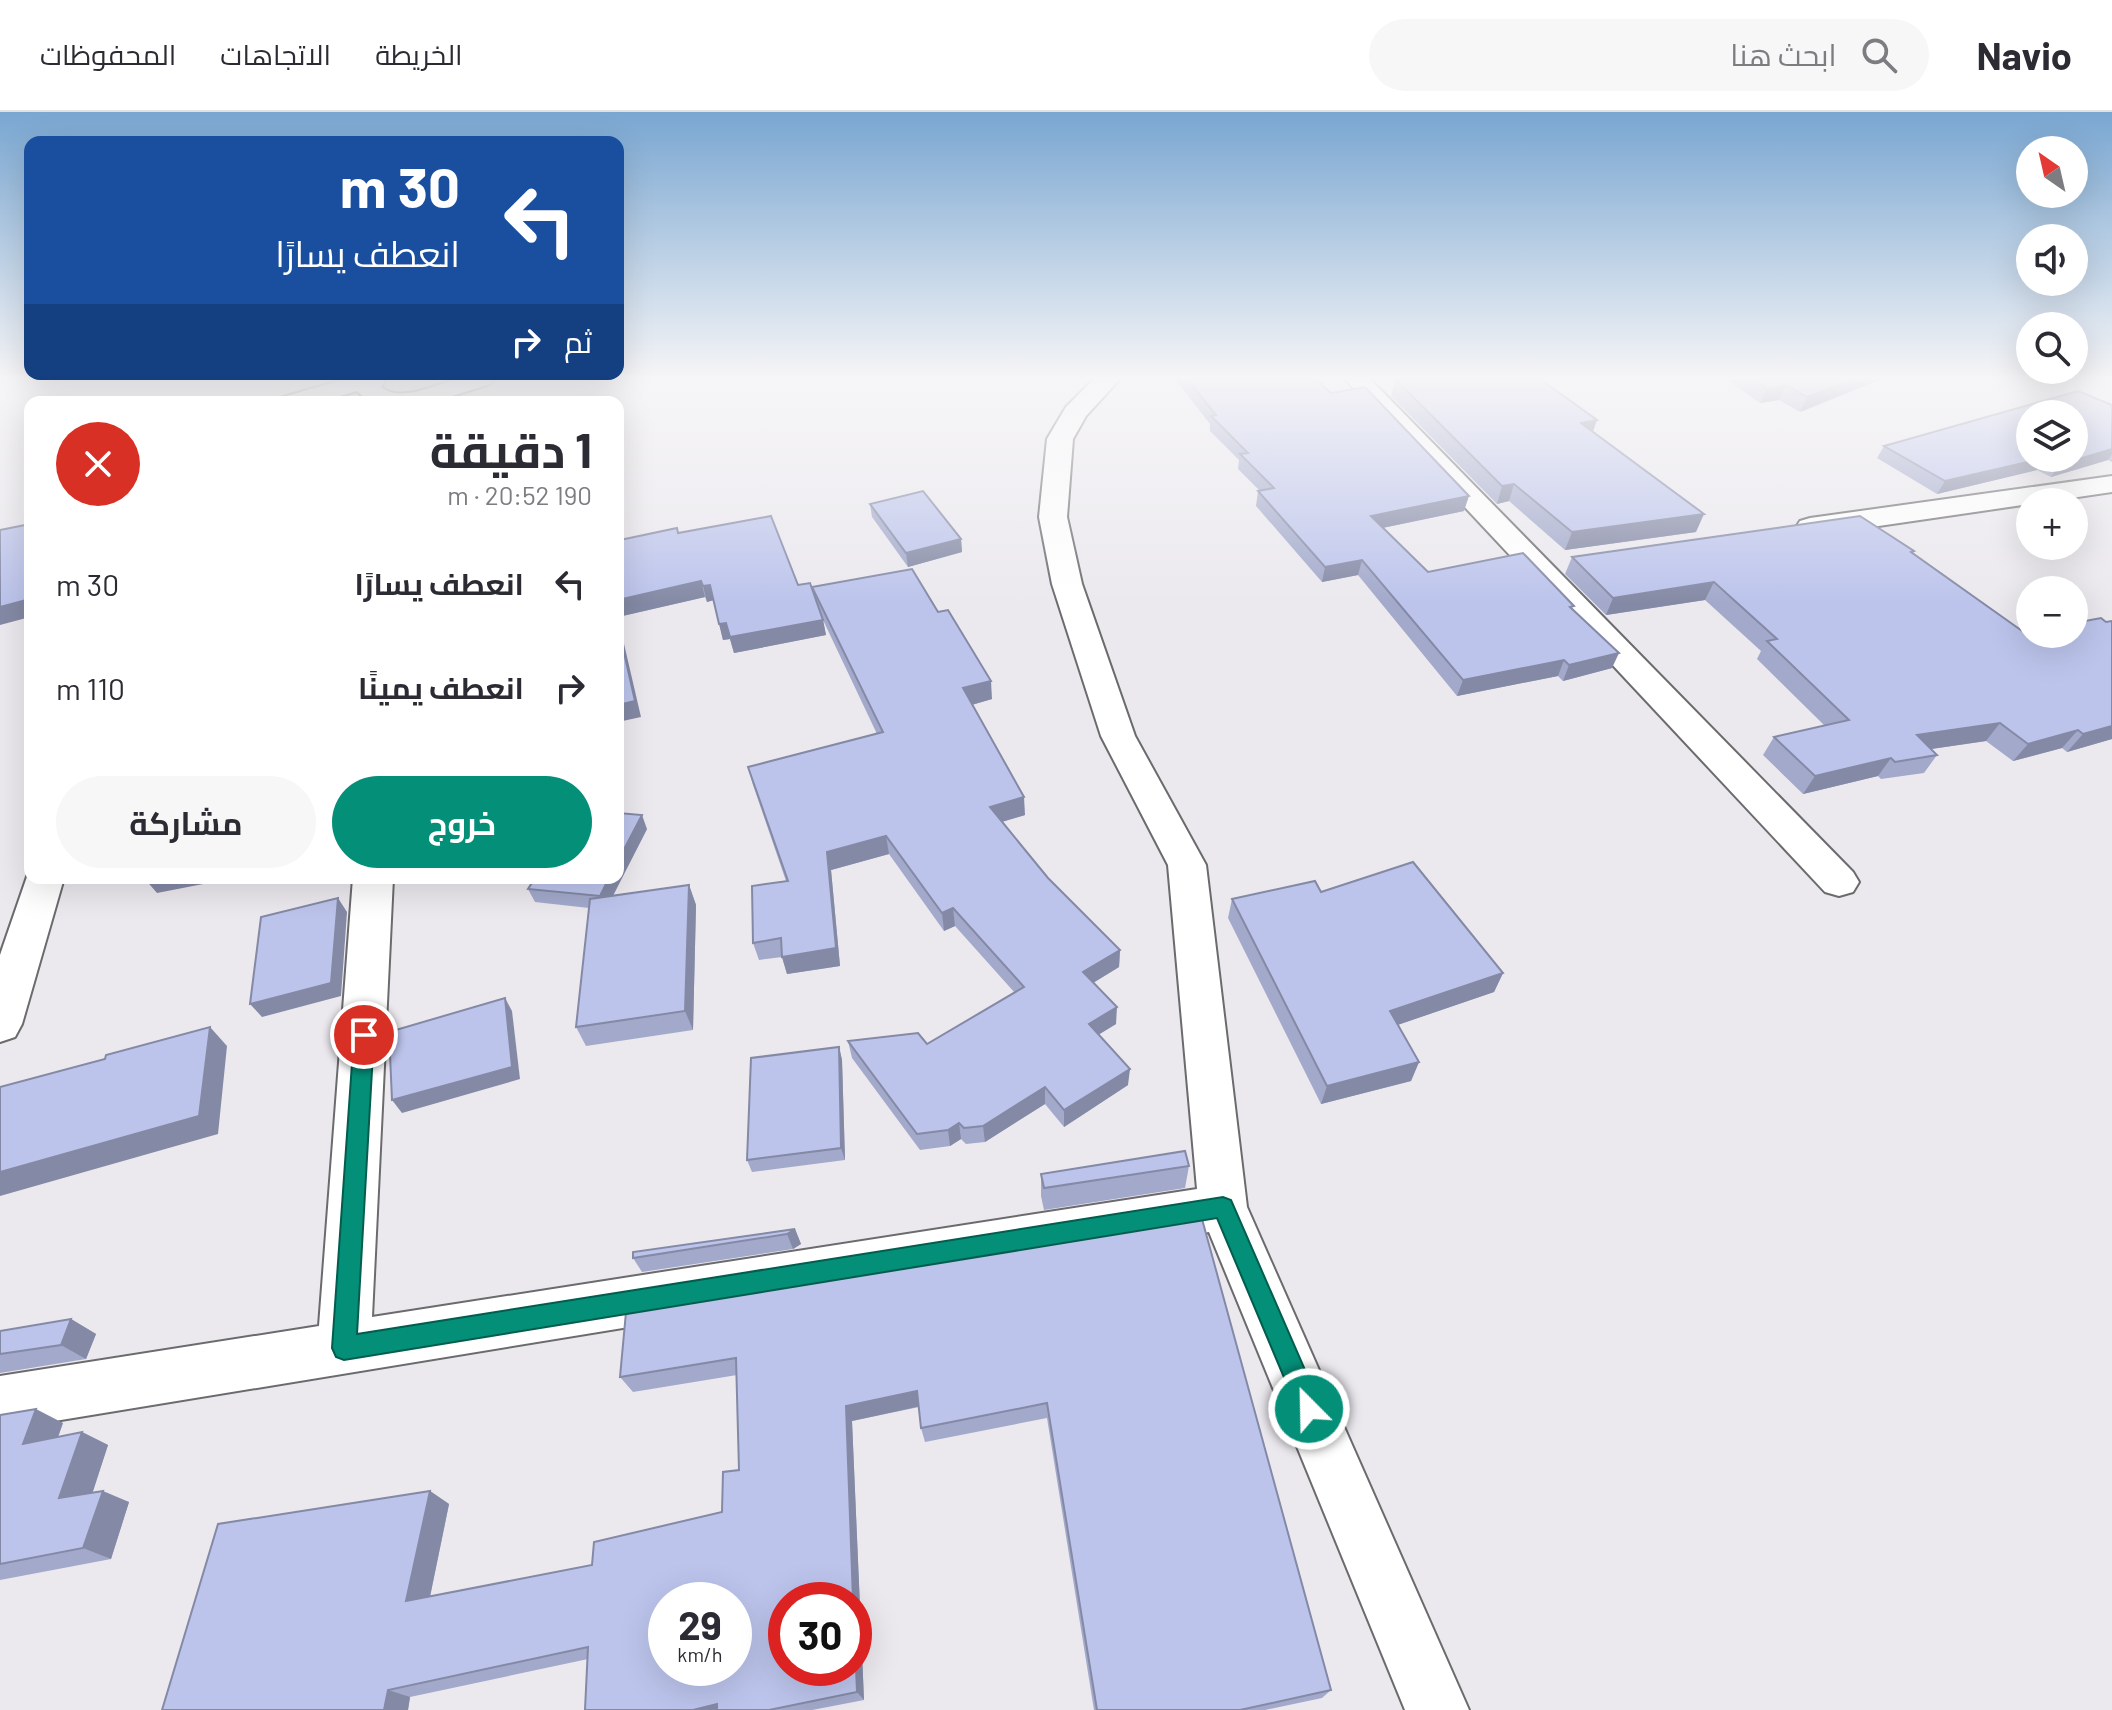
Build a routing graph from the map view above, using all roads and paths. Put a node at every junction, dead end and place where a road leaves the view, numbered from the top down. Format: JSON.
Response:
{"nodes":[{"id":1,"x":1059,"y":454,"type":"edge"},
{"id":2,"x":1436,"y":454,"type":"edge"},
{"id":3,"x":2112,"y":484,"type":"edge"},
{"id":4,"x":1785,"y":531,"type":"edge"},
{"id":5,"x":1839,"y":882,"type":"dead end"},
{"id":6,"x":42,"y":884,"type":"edge"},
{"id":7,"x":373,"y":884,"type":"edge"},
{"id":8,"x":0,"y":1024,"type":"edge"},
{"id":9,"x":1223,"y":1207,"type":"junction"},
{"id":10,"x":344,"y":1348,"type":"junction"},
{"id":11,"x":0,"y":1403,"type":"edge"},
{"id":12,"x":1437,"y":1710,"type":"edge"}],
"edges":[{"from":1,"to":9,"type":"street"},
{"from":2,"to":5,"type":"street"},
{"from":3,"to":4,"type":"street"},
{"from":6,"to":8,"type":"street"},
{"from":7,"to":10,"type":"street"},
{"from":9,"to":10,"type":"street"},
{"from":9,"to":12,"type":"street"},
{"from":10,"to":11,"type":"street"}]}
